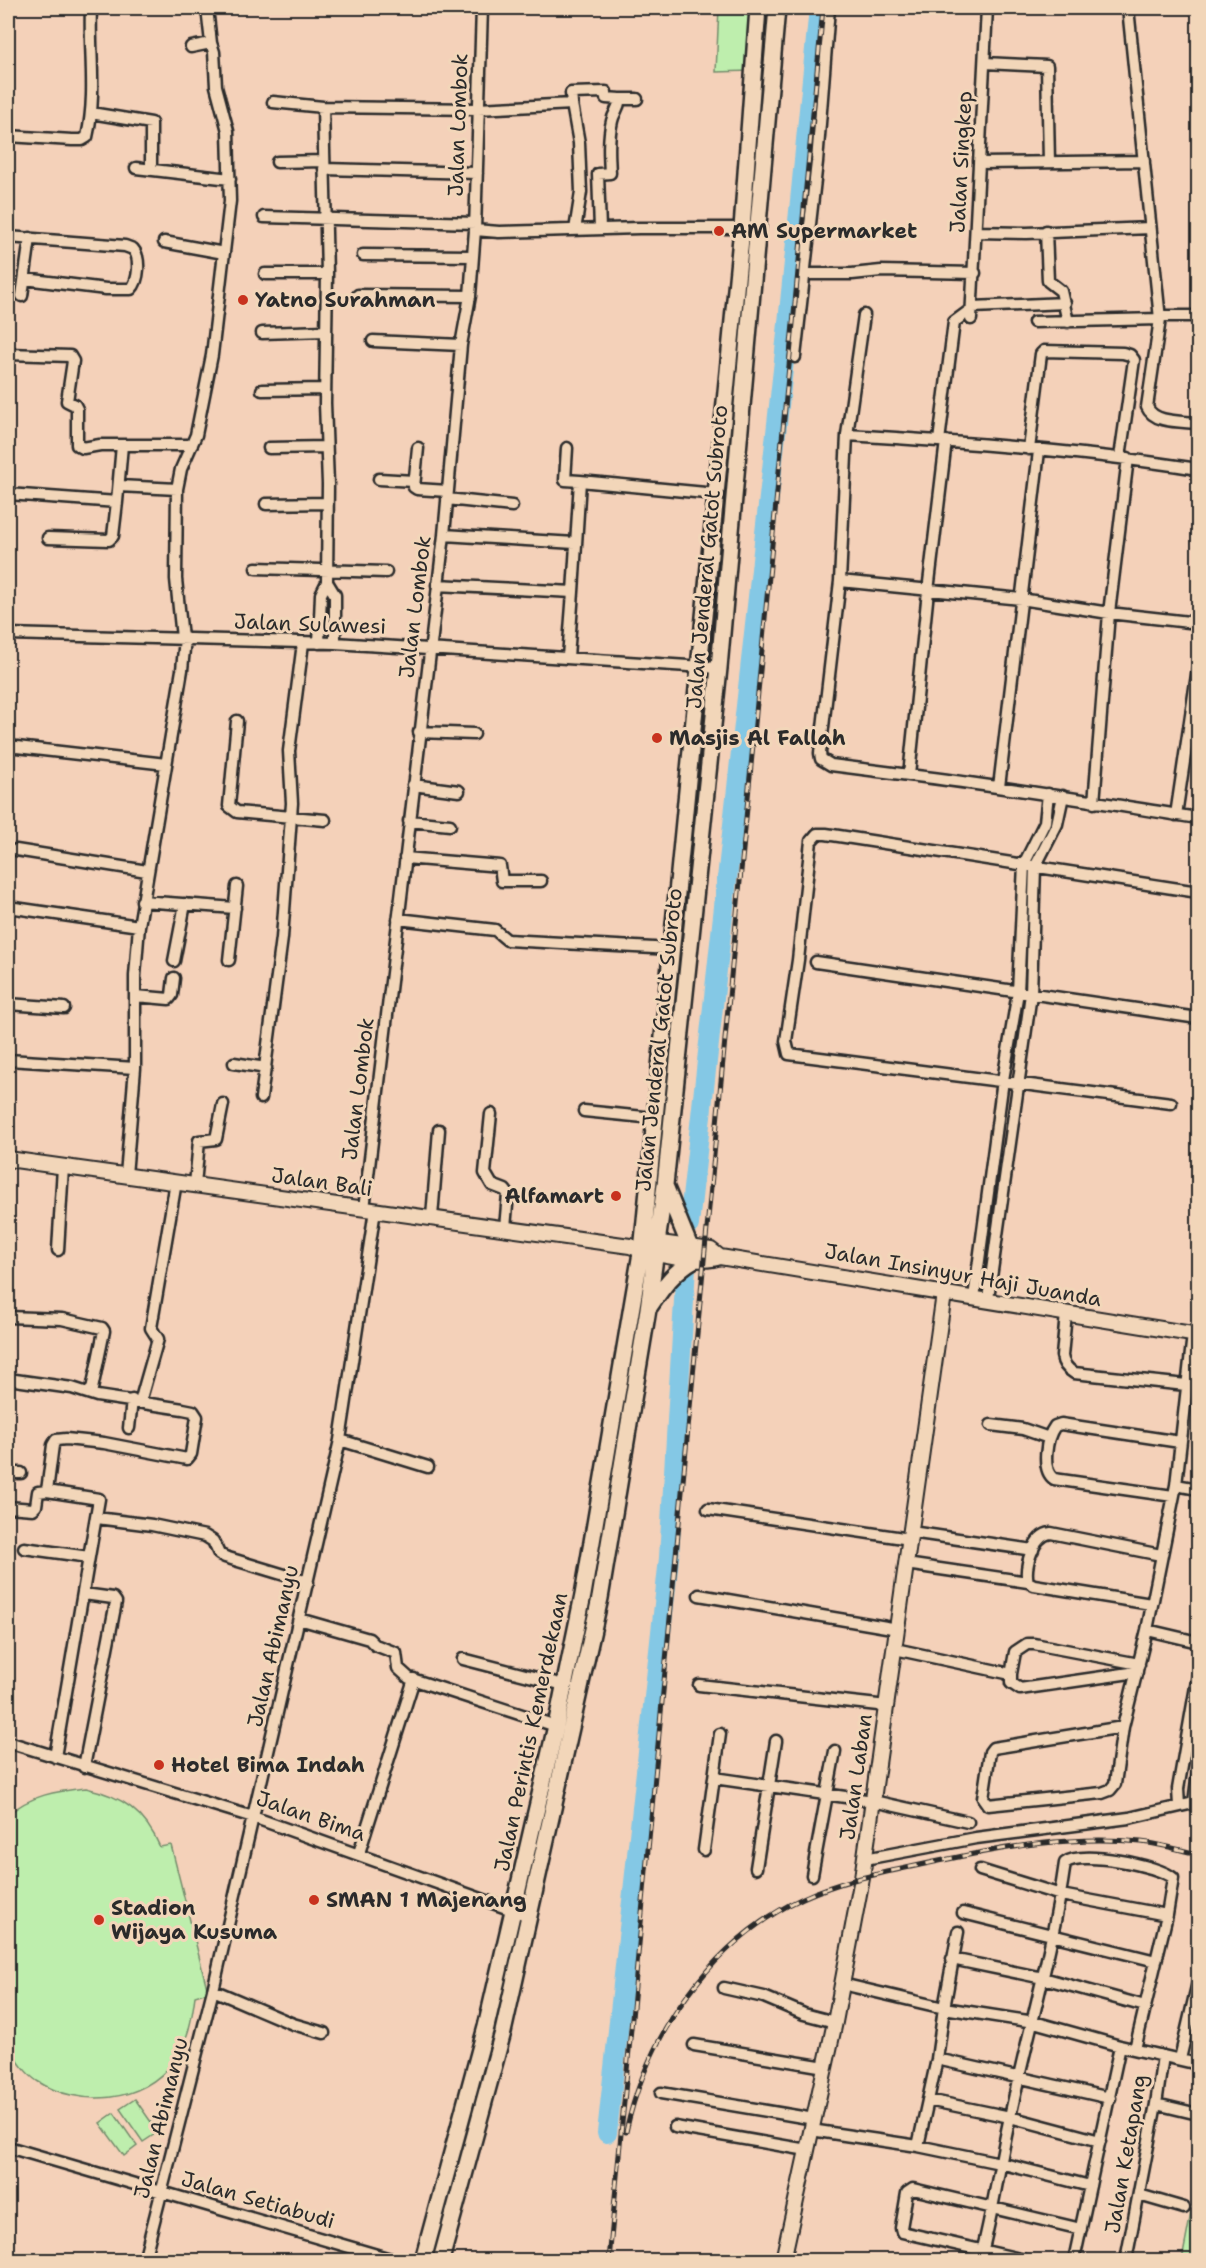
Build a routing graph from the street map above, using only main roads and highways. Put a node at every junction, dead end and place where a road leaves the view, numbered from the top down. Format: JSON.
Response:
{"nodes":[{"id":1,"x":758,"y":8,"type":"edge"},
{"id":2,"x":777,"y":8,"type":"edge"},
{"id":3,"x":665,"y":1185,"type":"junction"},
{"id":4,"x":646,"y":1247,"type":"junction"},
{"id":5,"x":648,"y":1309,"type":"junction"},
{"id":6,"x":583,"y":1595,"type":"junction"},
{"id":7,"x":600,"y":1598,"type":"junction"},
{"id":8,"x":423,"y":2260,"type":"edge"},
{"id":9,"x":441,"y":2260,"type":"edge"}],
"edges":[{"from":1,"to":4,"type":"main road","name":"Jalan Jenderal Gatot Subroto"},
{"from":2,"to":3,"type":"main road","name":"Jalan Jenderal Gatot Subroto"},
{"from":3,"to":4,"type":"main road","name":"Jalan Jenderal Gatot Subroto"},
{"from":3,"to":5,"type":"main road"},
{"from":4,"to":5,"type":"main road","name":"Jalan Perintis Kemerdekaan"},
{"from":4,"to":6,"type":"main road","name":"Jalan Perintis Kemerdekaan"},
{"from":5,"to":7,"type":"main road","name":"Jalan Perintis Kemerdekaan"},
{"from":6,"to":7,"type":"main road"},
{"from":6,"to":8,"type":"main road","name":"Jalan Perintis Kemerdekaan"},
{"from":7,"to":9,"type":"main road","name":"Jalan Perintis Kemerdekaan"}]}
